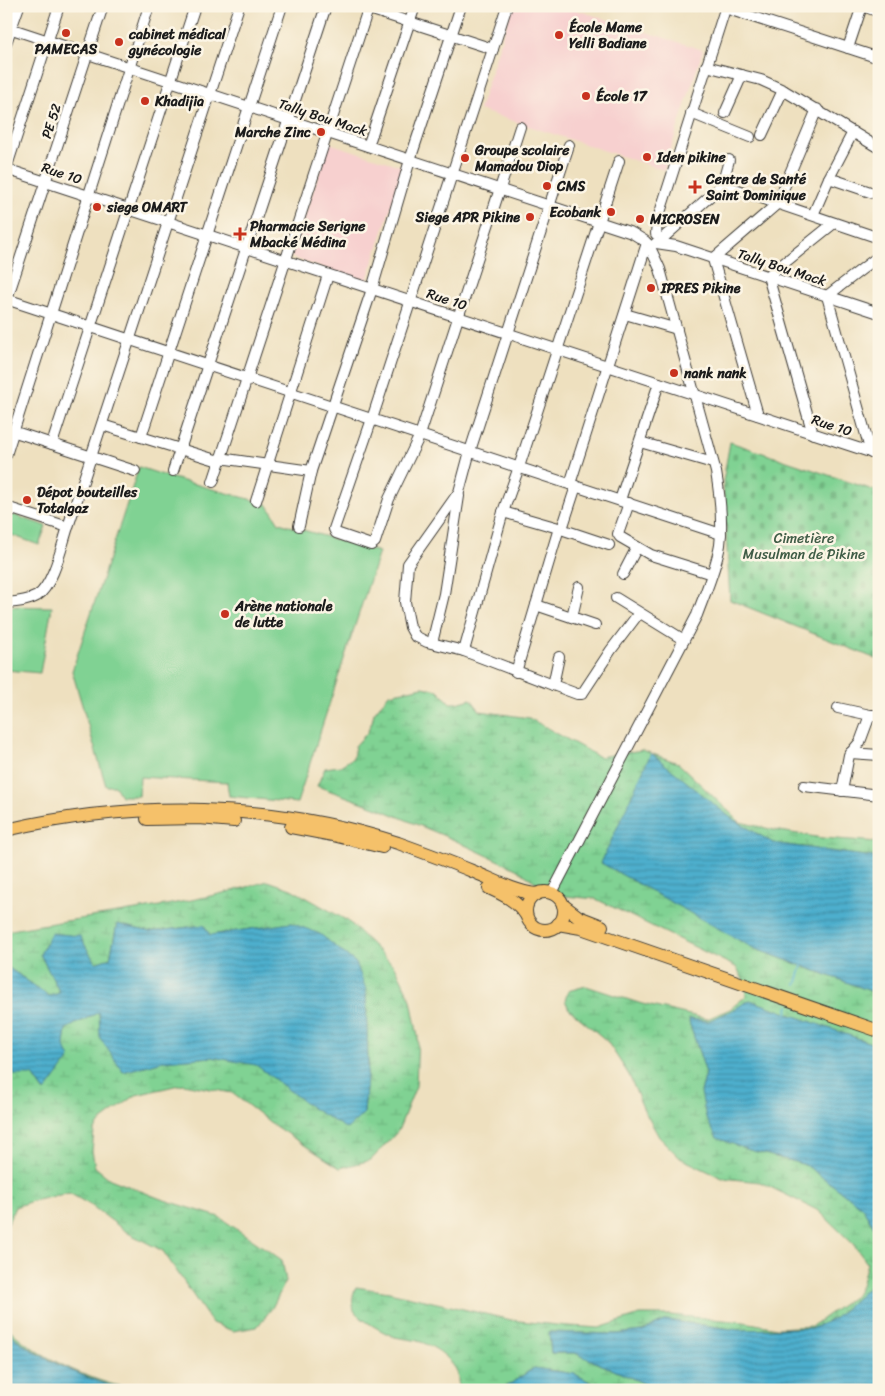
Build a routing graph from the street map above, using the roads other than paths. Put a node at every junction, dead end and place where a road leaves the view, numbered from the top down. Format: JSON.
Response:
{"nodes":[{"id":1,"x":19,"y":6,"type":"edge"},
{"id":2,"x":59,"y":6,"type":"edge"},
{"id":3,"x":103,"y":6,"type":"edge"},
{"id":4,"x":149,"y":6,"type":"edge"},
{"id":5,"x":195,"y":6,"type":"edge"},
{"id":6,"x":239,"y":6,"type":"edge"},
{"id":7,"x":282,"y":6,"type":"edge"},
{"id":8,"x":326,"y":6,"type":"edge"},
{"id":9,"x":415,"y":6,"type":"edge"},
{"id":10,"x":461,"y":6,"type":"edge"},
{"id":11,"x":507,"y":6,"type":"edge"},
{"id":12,"x":863,"y":6,"type":"edge"},
{"id":13,"x":366,"y":7,"type":"edge"},
{"id":14,"x":725,"y":7,"type":"edge"},
{"id":15,"x":879,"y":12,"type":"edge"},
{"id":16,"x":410,"y":22,"type":"junction"},
{"id":17,"x":9,"y":28,"type":"edge"},
{"id":18,"x":452,"y":36,"type":"junction"},
{"id":19,"x":48,"y":41,"type":"junction"},
{"id":20,"x":6,"y":43,"type":"edge"},
{"id":21,"x":848,"y":48,"type":"junction"},
{"id":22,"x":493,"y":49,"type":"junction"},
{"id":23,"x":87,"y":54,"type":"junction"},
{"id":24,"x":879,"y":58,"type":"edge"},
{"id":25,"x":706,"y":66,"type":"junction"},
{"id":26,"x":129,"y":67,"type":"junction"},
{"id":27,"x":742,"y":75,"type":"junction"},
{"id":28,"x":170,"y":81,"type":"junction"},
{"id":29,"x":783,"y":90,"type":"junction"},
{"id":30,"x":210,"y":94,"type":"junction"},
{"id":31,"x":249,"y":107,"type":"junction"},
{"id":32,"x":817,"y":109,"type":"junction"},
{"id":33,"x":691,"y":113,"type":"junction"},
{"id":34,"x":725,"y":113,"type":"dead end"},
{"id":35,"x":288,"y":120,"type":"junction"},
{"id":36,"x":520,"y":127,"type":"dead end"},
{"id":37,"x":853,"y":132,"type":"junction"},
{"id":38,"x":327,"y":133,"type":"junction"},
{"id":39,"x":762,"y":135,"type":"dead end"},
{"id":40,"x":750,"y":138,"type":"dead end"},
{"id":41,"x":569,"y":145,"type":"dead end"},
{"id":42,"x":368,"y":146,"type":"junction"},
{"id":43,"x":879,"y":148,"type":"edge"},
{"id":44,"x":410,"y":160,"type":"junction"},
{"id":45,"x":729,"y":160,"type":"dead end"},
{"id":46,"x":619,"y":161,"type":"dead end"},
{"id":47,"x":6,"y":169,"type":"edge"},
{"id":48,"x":452,"y":174,"type":"junction"},
{"id":49,"x":829,"y":178,"type":"junction"},
{"id":50,"x":46,"y":182,"type":"junction"},
{"id":51,"x":718,"y":188,"type":"junction"},
{"id":52,"x":500,"y":190,"type":"junction"},
{"id":53,"x":879,"y":195,"type":"edge"},
{"id":54,"x":88,"y":196,"type":"junction"},
{"id":55,"x":777,"y":204,"type":"junction"},
{"id":56,"x":549,"y":206,"type":"junction"},
{"id":57,"x":128,"y":210,"type":"junction"},
{"id":58,"x":813,"y":215,"type":"junction"},
{"id":59,"x":168,"y":222,"type":"junction"},
{"id":60,"x":598,"y":222,"type":"junction"},
{"id":61,"x":834,"y":223,"type":"junction"},
{"id":62,"x":207,"y":235,"type":"junction"},
{"id":63,"x":879,"y":238,"type":"edge"},
{"id":64,"x":653,"y":239,"type":"junction"},
{"id":65,"x":678,"y":247,"type":"junction"},
{"id":66,"x":246,"y":248,"type":"junction"},
{"id":67,"x":879,"y":256,"type":"edge"},
{"id":68,"x":712,"y":259,"type":"junction"},
{"id":69,"x":285,"y":261,"type":"junction"},
{"id":70,"x":658,"y":263,"type":"junction"},
{"id":71,"x":328,"y":275,"type":"junction"},
{"id":72,"x":768,"y":276,"type":"junction"},
{"id":73,"x":372,"y":289,"type":"junction"},
{"id":74,"x":827,"y":296,"type":"junction"},
{"id":75,"x":7,"y":300,"type":"edge"},
{"id":76,"x":410,"y":302,"type":"junction"},
{"id":77,"x":51,"y":313,"type":"junction"},
{"id":78,"x":879,"y":313,"type":"edge"},
{"id":79,"x":625,"y":314,"type":"junction"},
{"id":80,"x":458,"y":317,"type":"junction"},
{"id":81,"x":90,"y":326,"type":"junction"},
{"id":82,"x":677,"y":329,"type":"junction"},
{"id":83,"x":508,"y":333,"type":"junction"},
{"id":84,"x":130,"y":339,"type":"junction"},
{"id":85,"x":557,"y":350,"type":"junction"},
{"id":86,"x":169,"y":352,"type":"junction"},
{"id":87,"x":208,"y":365,"type":"junction"},
{"id":88,"x":608,"y":366,"type":"junction"},
{"id":89,"x":247,"y":378,"type":"junction"},
{"id":90,"x":660,"y":383,"type":"junction"},
{"id":91,"x":291,"y":392,"type":"junction"},
{"id":92,"x":695,"y":395,"type":"junction"},
{"id":93,"x":333,"y":406,"type":"junction"},
{"id":94,"x":758,"y":415,"type":"junction"},
{"id":95,"x":372,"y":419,"type":"junction"},
{"id":96,"x":102,"y":425,"type":"junction"},
{"id":97,"x":10,"y":430,"type":"edge"},
{"id":98,"x":813,"y":434,"type":"junction"},
{"id":99,"x":420,"y":435,"type":"junction"},
{"id":100,"x":141,"y":437,"type":"junction"},
{"id":101,"x":640,"y":442,"type":"junction"},
{"id":102,"x":52,"y":444,"type":"junction"},
{"id":103,"x":180,"y":450,"type":"junction"},
{"id":104,"x":470,"y":451,"type":"junction"},
{"id":105,"x":875,"y":454,"type":"edge"},
{"id":106,"x":6,"y":455,"type":"edge"},
{"id":107,"x":92,"y":457,"type":"junction"},
{"id":108,"x":220,"y":460,"type":"junction"},
{"id":109,"x":713,"y":463,"type":"junction"},
{"id":110,"x":266,"y":466,"type":"junction"},
{"id":111,"x":519,"y":467,"type":"junction"},
{"id":112,"x":135,"y":471,"type":"dead end"},
{"id":113,"x":173,"y":471,"type":"dead end"},
{"id":114,"x":311,"y":471,"type":"junction"},
{"id":115,"x":213,"y":482,"type":"dead end"},
{"id":116,"x":573,"y":485,"type":"junction"},
{"id":117,"x":459,"y":492,"type":"junction"},
{"id":118,"x":256,"y":501,"type":"dead end"},
{"id":119,"x":625,"y":502,"type":"junction"},
{"id":120,"x":6,"y":507,"type":"edge"},
{"id":121,"x":503,"y":512,"type":"junction"},
{"id":122,"x":299,"y":526,"type":"dead end"},
{"id":123,"x":68,"y":527,"type":"junction"},
{"id":124,"x":560,"y":528,"type":"junction"},
{"id":125,"x":721,"y":534,"type":"junction"},
{"id":126,"x":609,"y":545,"type":"dead end"},
{"id":127,"x":637,"y":547,"type":"junction"},
{"id":128,"x":623,"y":574,"type":"dead end"},
{"id":129,"x":712,"y":574,"type":"junction"},
{"id":130,"x":579,"y":587,"type":"dead end"},
{"id":131,"x":616,"y":598,"type":"dead end"},
{"id":132,"x":6,"y":603,"type":"edge"},
{"id":133,"x":536,"y":605,"type":"junction"},
{"id":134,"x":639,"y":613,"type":"junction"},
{"id":135,"x":572,"y":617,"type":"junction"},
{"id":136,"x":595,"y":624,"type":"dead end"},
{"id":137,"x":684,"y":640,"type":"junction"},
{"id":138,"x":432,"y":643,"type":"junction"},
{"id":139,"x":464,"y":651,"type":"junction"},
{"id":140,"x":559,"y":657,"type":"dead end"},
{"id":141,"x":516,"y":672,"type":"junction"},
{"id":142,"x":553,"y":685,"type":"junction"},
{"id":143,"x":838,"y":708,"type":"dead end"},
{"id":144,"x":874,"y":715,"type":"edge"},
{"id":145,"x":850,"y":753,"type":"junction"},
{"id":146,"x":879,"y":755,"type":"edge"},
{"id":147,"x":804,"y":786,"type":"dead end"},
{"id":148,"x":842,"y":791,"type":"junction"},
{"id":149,"x":879,"y":796,"type":"edge"},
{"id":150,"x":6,"y":830,"type":"edge"},
{"id":151,"x":6,"y":839,"type":"edge"},
{"id":152,"x":552,"y":893,"type":"junction"},
{"id":153,"x":536,"y":894,"type":"junction"},
{"id":154,"x":563,"y":905,"type":"junction"},
{"id":155,"x":526,"y":915,"type":"junction"},
{"id":156,"x":558,"y":924,"type":"junction"},
{"id":157,"x":879,"y":1022,"type":"edge"},
{"id":158,"x":879,"y":1031,"type":"edge"}],
"edges":[{"from":1,"to":17,"type":"street"},
{"from":2,"to":19,"type":"street"},
{"from":3,"to":23,"type":"street","name":"PE 52"},
{"from":4,"to":26,"type":"street"},
{"from":5,"to":28,"type":"street"},
{"from":6,"to":30,"type":"street"},
{"from":7,"to":31,"type":"street"},
{"from":8,"to":35,"type":"street"},
{"from":9,"to":16,"type":"street"},
{"from":10,"to":18,"type":"street"},
{"from":11,"to":22,"type":"street"},
{"from":12,"to":15,"type":"street"},
{"from":12,"to":21,"type":"street"},
{"from":13,"to":16,"type":"street"},
{"from":13,"to":38,"type":"street"},
{"from":14,"to":21,"type":"street"},
{"from":14,"to":25,"type":"street"},
{"from":16,"to":18,"type":"street"},
{"from":16,"to":42,"type":"street"},
{"from":17,"to":19,"type":"street","name":"Tally Bou Mack"},
{"from":17,"to":20,"type":"street"},
{"from":18,"to":22,"type":"street"},
{"from":18,"to":44,"type":"street"},
{"from":19,"to":23,"type":"street","name":"Tally Bou Mack"},
{"from":19,"to":47,"type":"street"},
{"from":21,"to":24,"type":"street"},
{"from":22,"to":48,"type":"street"},
{"from":23,"to":26,"type":"street","name":"Tally Bou Mack"},
{"from":23,"to":50,"type":"street","name":"PE 52"},
{"from":25,"to":27,"type":"street"},
{"from":25,"to":33,"type":"street"},
{"from":26,"to":28,"type":"street","name":"Tally Bou Mack"},
{"from":26,"to":54,"type":"street"},
{"from":27,"to":29,"type":"street"},
{"from":27,"to":34,"type":"street"},
{"from":28,"to":30,"type":"street","name":"Tally Bou Mack"},
{"from":28,"to":57,"type":"street"},
{"from":29,"to":32,"type":"street"},
{"from":29,"to":39,"type":"street"},
{"from":30,"to":31,"type":"street","name":"Tally Bou Mack"},
{"from":30,"to":59,"type":"street"},
{"from":31,"to":35,"type":"street","name":"Tally Bou Mack"},
{"from":31,"to":62,"type":"street"},
{"from":32,"to":37,"type":"street"},
{"from":32,"to":55,"type":"street"},
{"from":33,"to":40,"type":"street"},
{"from":33,"to":64,"type":"street"},
{"from":35,"to":38,"type":"street","name":"Tally Bou Mack"},
{"from":35,"to":66,"type":"street"},
{"from":36,"to":52,"type":"street"},
{"from":37,"to":43,"type":"street"},
{"from":37,"to":49,"type":"street"},
{"from":38,"to":42,"type":"street","name":"Tally Bou Mack"},
{"from":38,"to":69,"type":"street"},
{"from":41,"to":56,"type":"street"},
{"from":42,"to":44,"type":"street","name":"Tally Bou Mack"},
{"from":44,"to":48,"type":"street","name":"Tally Bou Mack"},
{"from":44,"to":73,"type":"street"},
{"from":45,"to":51,"type":"street"},
{"from":46,"to":60,"type":"street"},
{"from":47,"to":50,"type":"street","name":"Rue 10"},
{"from":48,"to":52,"type":"street","name":"Tally Bou Mack"},
{"from":48,"to":76,"type":"street"},
{"from":49,"to":53,"type":"street"},
{"from":49,"to":58,"type":"street"},
{"from":50,"to":54,"type":"street","name":"Rue 10"},
{"from":50,"to":75,"type":"street","name":"PE 52"},
{"from":51,"to":55,"type":"street"},
{"from":51,"to":64,"type":"street"},
{"from":52,"to":56,"type":"street","name":"Tally Bou Mack"},
{"from":52,"to":80,"type":"street"},
{"from":54,"to":57,"type":"street","name":"Rue 10"},
{"from":54,"to":77,"type":"street"},
{"from":55,"to":58,"type":"street"},
{"from":55,"to":68,"type":"street"},
{"from":56,"to":60,"type":"street","name":"Tally Bou Mack"},
{"from":56,"to":83,"type":"street"},
{"from":57,"to":59,"type":"street","name":"Rue 10"},
{"from":57,"to":81,"type":"street"},
{"from":58,"to":61,"type":"street"},
{"from":59,"to":62,"type":"street","name":"Rue 10"},
{"from":59,"to":84,"type":"street"},
{"from":60,"to":64,"type":"street","name":"Tally Bou Mack"},
{"from":60,"to":85,"type":"street"},
{"from":61,"to":63,"type":"street"},
{"from":61,"to":72,"type":"street"},
{"from":62,"to":66,"type":"street","name":"Rue 10"},
{"from":62,"to":86,"type":"street"},
{"from":64,"to":65,"type":"street","name":"Tally Bou Mack"},
{"from":64,"to":70,"type":"street"},
{"from":64,"to":79,"type":"street"},
{"from":65,"to":68,"type":"street","name":"Tally Bou Mack"},
{"from":65,"to":70,"type":"street"},
{"from":66,"to":69,"type":"street","name":"Rue 10"},
{"from":66,"to":87,"type":"street"},
{"from":67,"to":74,"type":"street"},
{"from":68,"to":72,"type":"street","name":"Tally Bou Mack"},
{"from":68,"to":94,"type":"street"},
{"from":69,"to":71,"type":"street","name":"Rue 10"},
{"from":69,"to":89,"type":"street"},
{"from":70,"to":82,"type":"street"},
{"from":71,"to":73,"type":"street","name":"Rue 10"},
{"from":71,"to":91,"type":"street"},
{"from":72,"to":74,"type":"street","name":"Tally Bou Mack"},
{"from":72,"to":98,"type":"street"},
{"from":73,"to":76,"type":"street","name":"Rue 10"},
{"from":73,"to":93,"type":"street"},
{"from":74,"to":78,"type":"street","name":"Tally Bou Mack"},
{"from":74,"to":105,"type":"street"},
{"from":75,"to":77,"type":"street"},
{"from":76,"to":80,"type":"street","name":"Rue 10"},
{"from":76,"to":95,"type":"street"},
{"from":77,"to":81,"type":"street"},
{"from":77,"to":97,"type":"street"},
{"from":79,"to":82,"type":"street"},
{"from":79,"to":88,"type":"street"},
{"from":80,"to":83,"type":"street","name":"Rue 10"},
{"from":80,"to":99,"type":"street"},
{"from":81,"to":84,"type":"street"},
{"from":81,"to":102,"type":"street"},
{"from":82,"to":92,"type":"street"},
{"from":83,"to":85,"type":"street","name":"Rue 10"},
{"from":83,"to":104,"type":"street"},
{"from":84,"to":86,"type":"street"},
{"from":84,"to":96,"type":"street"},
{"from":85,"to":88,"type":"street","name":"Rue 10"},
{"from":85,"to":111,"type":"street"},
{"from":86,"to":87,"type":"street"},
{"from":86,"to":100,"type":"street"},
{"from":87,"to":89,"type":"street"},
{"from":87,"to":103,"type":"street"},
{"from":88,"to":90,"type":"street","name":"Rue 10"},
{"from":88,"to":116,"type":"street"},
{"from":89,"to":91,"type":"street"},
{"from":89,"to":108,"type":"street"},
{"from":90,"to":92,"type":"street","name":"Rue 10"},
{"from":90,"to":101,"type":"street"},
{"from":91,"to":93,"type":"street"},
{"from":91,"to":110,"type":"street"},
{"from":92,"to":94,"type":"street","name":"Rue 10"},
{"from":92,"to":109,"type":"street"},
{"from":93,"to":95,"type":"street"},
{"from":93,"to":114,"type":"street"},
{"from":94,"to":98,"type":"street","name":"Rue 10"},
{"from":95,"to":99,"type":"street"},
{"from":95,"to":99,"type":"street"},
{"from":96,"to":100,"type":"street"},
{"from":96,"to":107,"type":"street"},
{"from":97,"to":102,"type":"street"},
{"from":97,"to":106,"type":"street"},
{"from":98,"to":105,"type":"street","name":"Rue 10"},
{"from":99,"to":104,"type":"street"},
{"from":100,"to":103,"type":"street"},
{"from":101,"to":109,"type":"street"},
{"from":101,"to":119,"type":"street"},
{"from":102,"to":107,"type":"street"},
{"from":103,"to":108,"type":"street"},
{"from":103,"to":113,"type":"street"},
{"from":104,"to":111,"type":"street"},
{"from":104,"to":117,"type":"street"},
{"from":107,"to":112,"type":"street"},
{"from":107,"to":123,"type":"street"},
{"from":108,"to":110,"type":"street"},
{"from":108,"to":115,"type":"street"},
{"from":109,"to":125,"type":"street"},
{"from":110,"to":114,"type":"street"},
{"from":110,"to":118,"type":"street"},
{"from":111,"to":116,"type":"street"},
{"from":111,"to":121,"type":"street"},
{"from":114,"to":122,"type":"street"},
{"from":116,"to":119,"type":"street"},
{"from":116,"to":124,"type":"street"},
{"from":117,"to":138,"type":"street"},
{"from":117,"to":138,"type":"street"},
{"from":119,"to":125,"type":"street"},
{"from":119,"to":127,"type":"street"},
{"from":120,"to":123,"type":"street"},
{"from":121,"to":124,"type":"street"},
{"from":121,"to":139,"type":"street"},
{"from":123,"to":132,"type":"street"},
{"from":124,"to":126,"type":"street"},
{"from":124,"to":133,"type":"street"},
{"from":125,"to":129,"type":"street"},
{"from":127,"to":128,"type":"street"},
{"from":127,"to":129,"type":"street"},
{"from":129,"to":137,"type":"street"},
{"from":130,"to":135,"type":"street"},
{"from":131,"to":134,"type":"street"},
{"from":133,"to":135,"type":"street"},
{"from":133,"to":141,"type":"street"},
{"from":134,"to":137,"type":"street"},
{"from":134,"to":142,"type":"street"},
{"from":135,"to":136,"type":"street"},
{"from":137,"to":152,"type":"street"},
{"from":138,"to":139,"type":"street"},
{"from":139,"to":141,"type":"street"},
{"from":140,"to":142,"type":"street"},
{"from":141,"to":142,"type":"street"},
{"from":143,"to":144,"type":"street"},
{"from":144,"to":145,"type":"street"},
{"from":145,"to":146,"type":"street"},
{"from":145,"to":148,"type":"street"},
{"from":147,"to":148,"type":"street"},
{"from":148,"to":149,"type":"street"},
{"from":150,"to":153,"type":"main road"},
{"from":151,"to":155,"type":"main road"},
{"from":152,"to":153,"type":"main road"},
{"from":152,"to":154,"type":"main road"},
{"from":153,"to":155,"type":"main road"},
{"from":154,"to":156,"type":"main road"},
{"from":154,"to":157,"type":"main road"},
{"from":155,"to":156,"type":"main road"},
{"from":156,"to":158,"type":"main road"}]}
